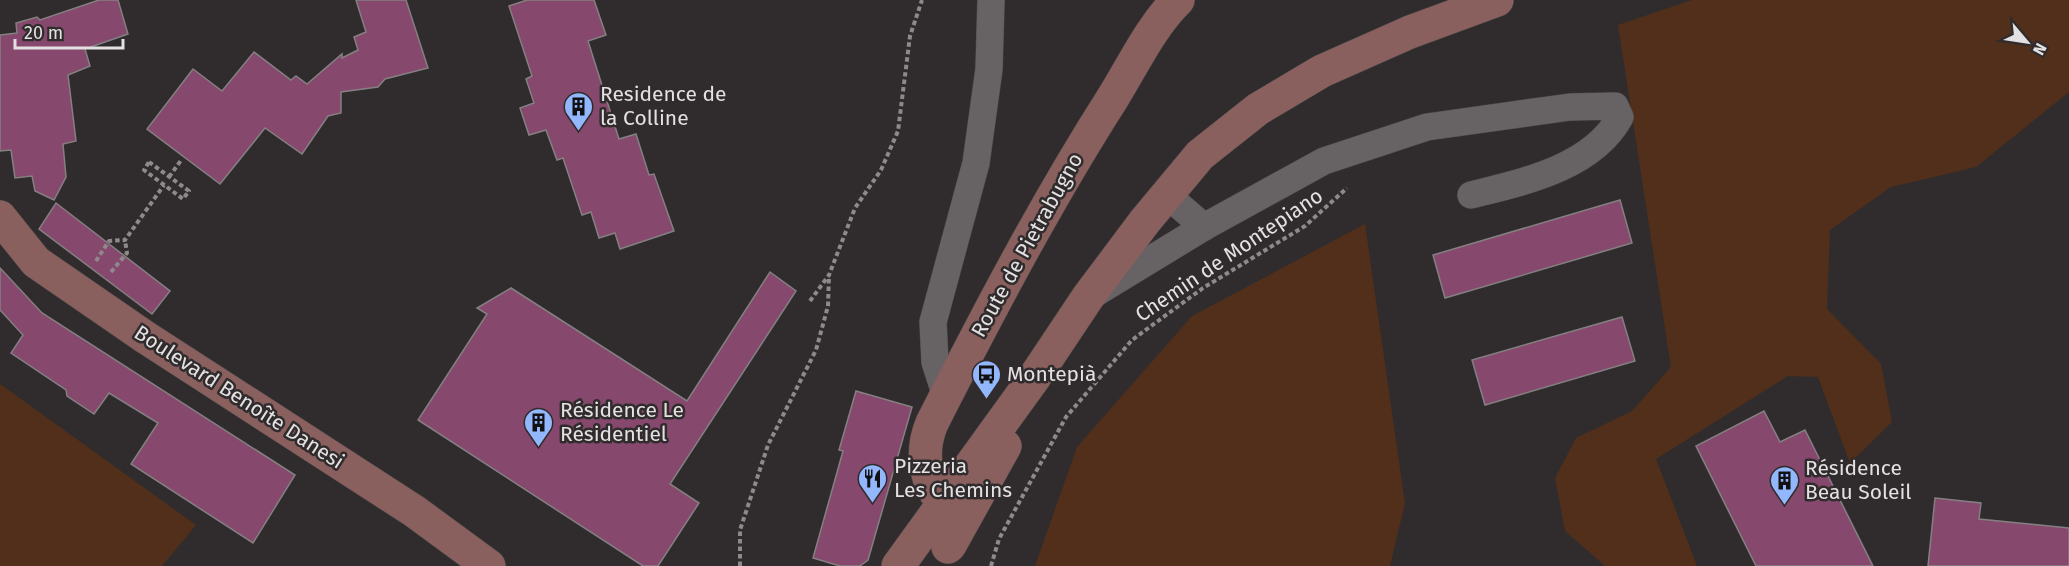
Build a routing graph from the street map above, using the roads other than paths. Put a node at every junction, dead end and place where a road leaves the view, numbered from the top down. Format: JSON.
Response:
{"nodes":[{"id":1,"x":991,"y":0,"type":"edge"},
{"id":2,"x":1178,"y":0,"type":"edge"},
{"id":3,"x":1497,"y":0,"type":"edge"},
{"id":4,"x":1167,"y":195,"type":"junction"},
{"id":5,"x":1471,"y":195,"type":"dead end"},
{"id":6,"x":0,"y":217,"type":"edge"},
{"id":7,"x":1204,"y":227,"type":"junction"},
{"id":8,"x":1088,"y":297,"type":"junction"},
{"id":9,"x":1034,"y":378,"type":"junction"},
{"id":10,"x":945,"y":396,"type":"junction"},
{"id":11,"x":942,"y":503,"type":"junction"},
{"id":12,"x":943,"y":557,"type":"edge"},
{"id":13,"x":489,"y":566,"type":"edge"},
{"id":14,"x":898,"y":566,"type":"edge"}],
"edges":[{"from":1,"to":10,"type":"street"},
{"from":2,"to":10,"type":"main road","name":"Route de Pietrabugno"},
{"from":3,"to":4,"type":"main road"},
{"from":4,"to":7,"type":"street"},
{"from":4,"to":8,"type":"main road"},
{"from":5,"to":7,"type":"street"},
{"from":6,"to":13,"type":"main road","name":"Boulevard Benoîte Danesi"},
{"from":7,"to":8,"type":"street"},
{"from":8,"to":9,"type":"main road"},
{"from":9,"to":11,"type":"main road"},
{"from":9,"to":12,"type":"main road"},
{"from":10,"to":11,"type":"main road","name":"Route de Pietrabugno"},
{"from":11,"to":12,"type":"main road","name":"Route de Pietrabugno"},
{"from":11,"to":14,"type":"main road"}]}
